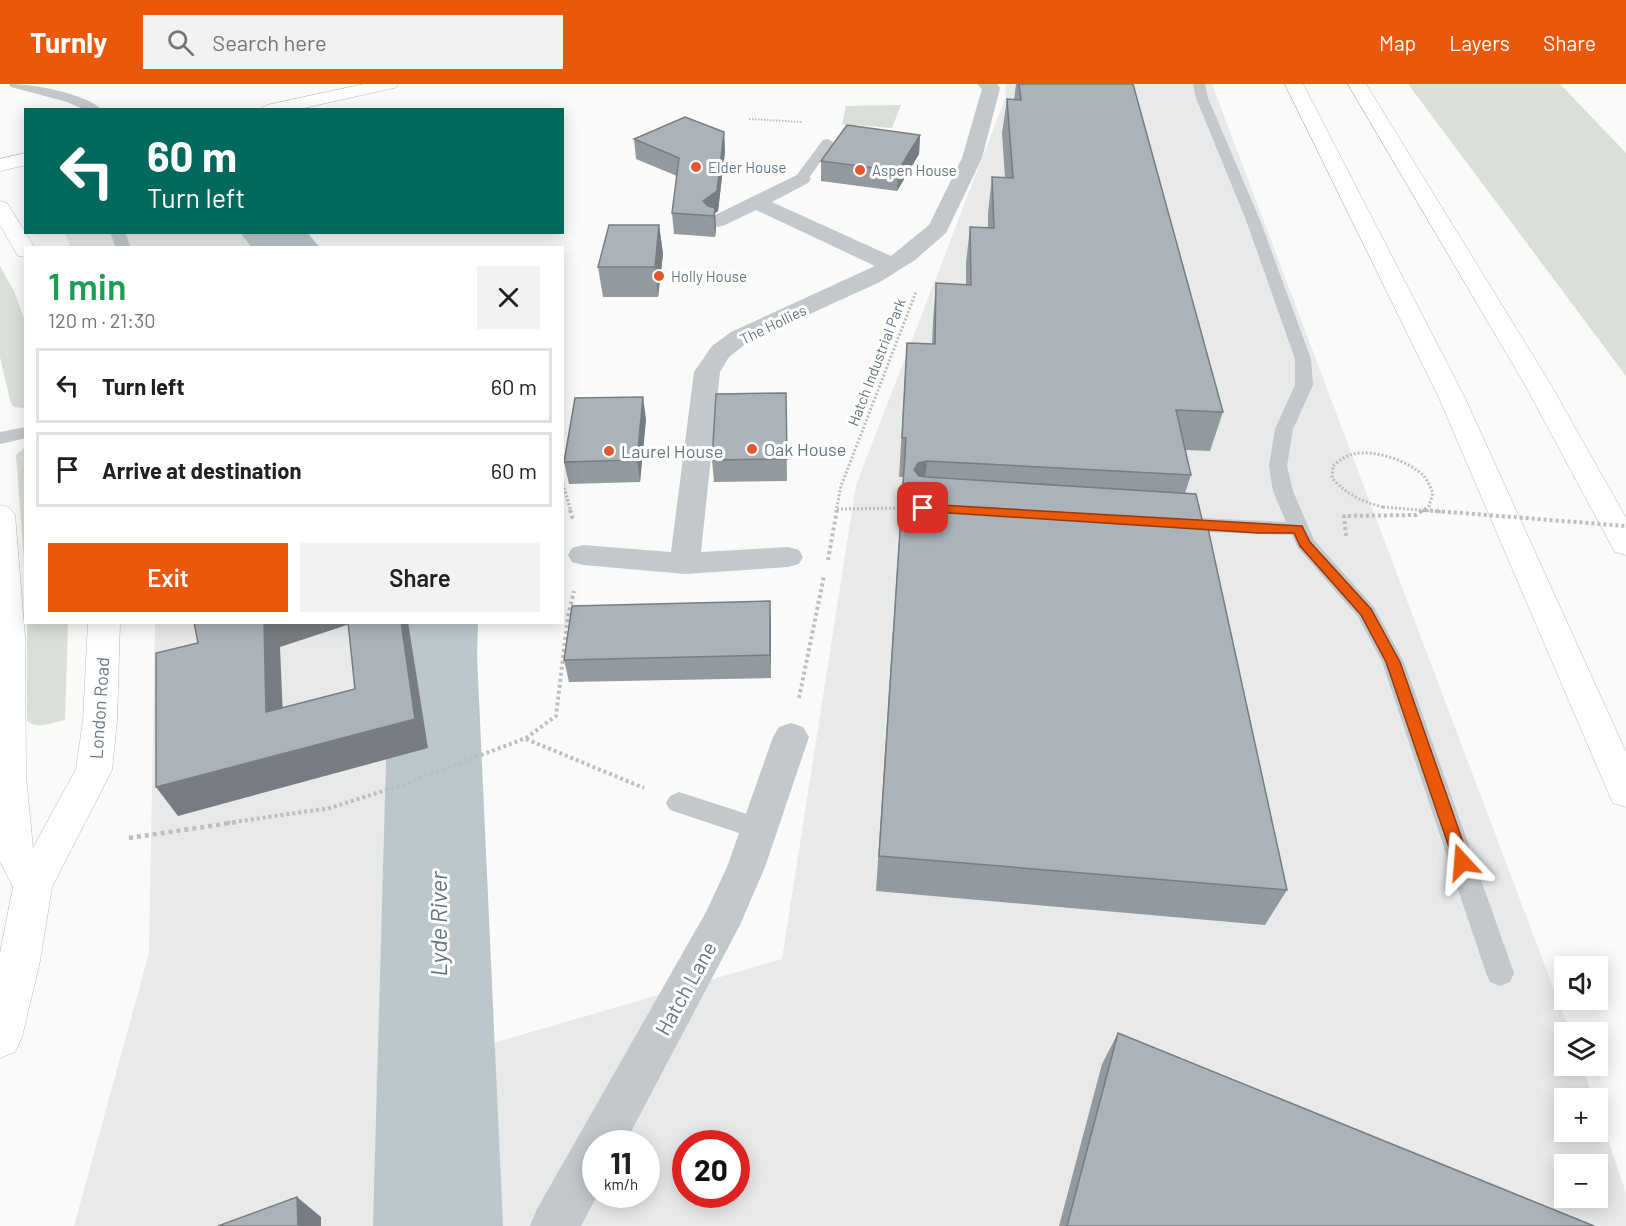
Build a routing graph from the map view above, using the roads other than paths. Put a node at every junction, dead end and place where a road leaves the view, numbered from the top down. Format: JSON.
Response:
{"nodes":[{"id":1,"x":15,"y":84,"type":"edge"},
{"id":2,"x":389,"y":84,"type":"edge"},
{"id":3,"x":986,"y":84,"type":"edge"},
{"id":4,"x":1198,"y":84,"type":"edge"},
{"id":5,"x":1294,"y":84,"type":"edge"},
{"id":6,"x":1357,"y":84,"type":"edge"},
{"id":7,"x":92,"y":108,"type":"edge"},
{"id":8,"x":276,"y":108,"type":"edge"},
{"id":9,"x":828,"y":143,"type":"dead end"},
{"id":10,"x":24,"y":159,"type":"edge"},
{"id":11,"x":0,"y":165,"type":"edge"},
{"id":12,"x":801,"y":179,"type":"joint"},
{"id":13,"x":757,"y":203,"type":"junction"},
{"id":14,"x":0,"y":207,"type":"edge"},
{"id":15,"x":718,"y":221,"type":"dead end"},
{"id":16,"x":24,"y":248,"type":"edge"},
{"id":17,"x":892,"y":265,"type":"junction"},
{"id":18,"x":24,"y":432,"type":"edge"},
{"id":19,"x":0,"y":438,"type":"edge"},
{"id":20,"x":0,"y":515,"type":"edge"},
{"id":21,"x":1154,"y":522,"type":"edge"},
{"id":22,"x":1298,"y":529,"type":"junction"},
{"id":23,"x":1626,"y":545,"type":"edge"},
{"id":24,"x":583,"y":555,"type":"road end"},
{"id":25,"x":788,"y":557,"type":"dead end"},
{"id":26,"x":685,"y":564,"type":"junction"},
{"id":27,"x":3,"y":583,"type":"edge"},
{"id":28,"x":104,"y":624,"type":"edge"},
{"id":29,"x":790,"y":737,"type":"road end"},
{"id":30,"x":1626,"y":792,"type":"edge"},
{"id":31,"x":679,"y":803,"type":"road end"},
{"id":32,"x":760,"y":829,"type":"junction"},
{"id":33,"x":33,"y":886,"type":"junction"},
{"id":34,"x":1500,"y":973,"type":"dead end"},
{"id":35,"x":0,"y":1037,"type":"edge"},
{"id":36,"x":607,"y":1130,"type":"edge"},
{"id":37,"x":582,"y":1177,"type":"edge"},
{"id":38,"x":555,"y":1226,"type":"edge"}],
"edges":[{"from":1,"to":7,"type":"lane"},
{"from":2,"to":8,"type":"main road"},
{"from":3,"to":17,"type":"street","name":"The Hollies"},
{"from":4,"to":22,"type":"lane"},
{"from":5,"to":30,"type":"main road"},
{"from":6,"to":23,"type":"main road"},
{"from":9,"to":12,"type":"lane"},
{"from":10,"to":11,"type":"main road"},
{"from":12,"to":13,"type":"street"},
{"from":13,"to":15,"type":"street"},
{"from":13,"to":17,"type":"street"},
{"from":14,"to":16,"type":"main road"},
{"from":17,"to":26,"type":"street","name":"The Hollies"},
{"from":18,"to":19,"type":"lane"},
{"from":20,"to":27,"type":"main road"},
{"from":21,"to":22,"type":"lane"},
{"from":22,"to":34,"type":"lane"},
{"from":24,"to":26,"type":"street"},
{"from":25,"to":26,"type":"street"},
{"from":27,"to":33,"type":"main road"},
{"from":28,"to":33,"type":"main road","name":"London Road"},
{"from":29,"to":32,"type":"street","name":"Hatch Lane"},
{"from":31,"to":32,"type":"lane"},
{"from":32,"to":36,"type":"street","name":"Hatch Lane"},
{"from":33,"to":35,"type":"main road","name":"London Road"},
{"from":37,"to":38,"type":"street"}]}
